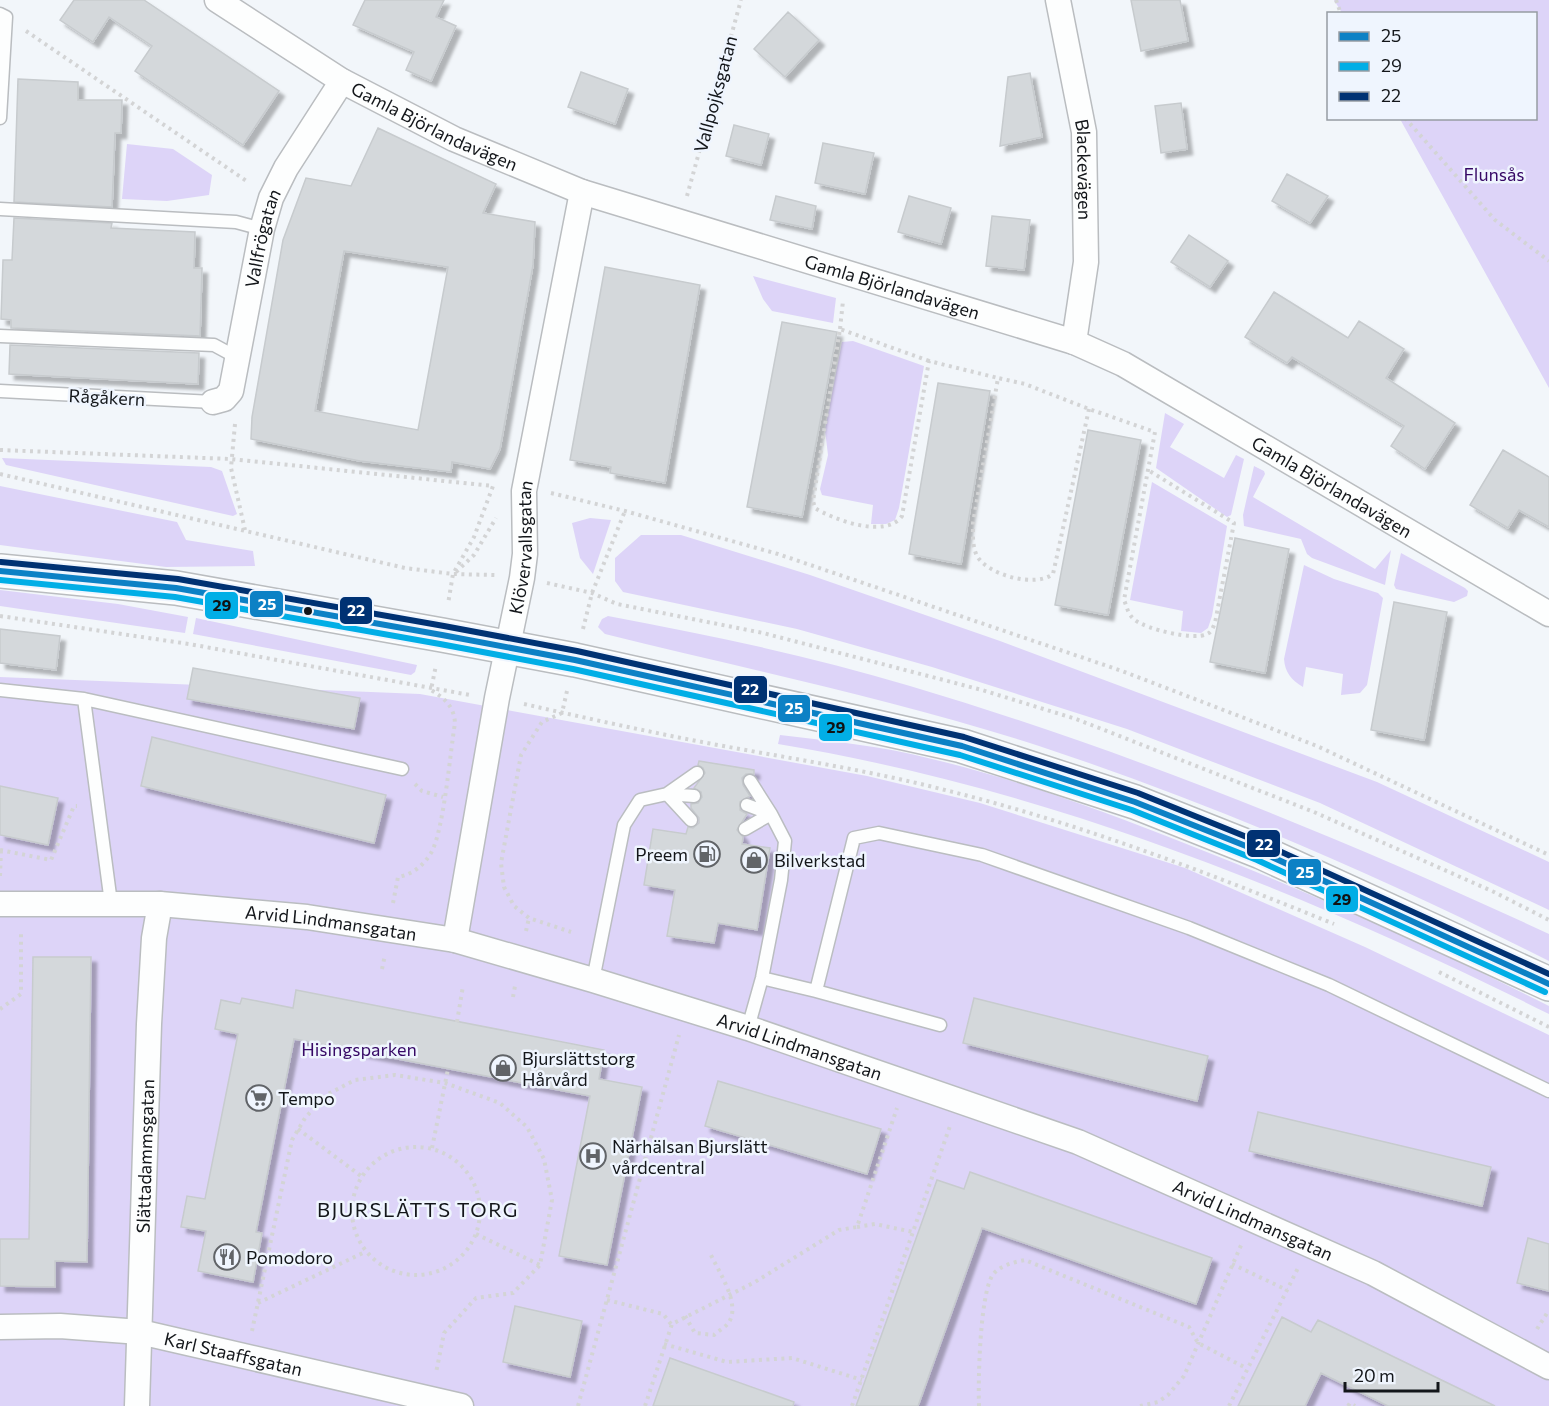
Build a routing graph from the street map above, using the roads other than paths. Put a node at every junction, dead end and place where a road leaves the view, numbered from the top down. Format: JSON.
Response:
{"nodes":[{"id":1,"x":217,"y":0,"type":"edge"},
{"id":2,"x":1058,"y":0,"type":"edge"},
{"id":3,"x":3,"y":15,"type":"edge"},
{"id":4,"x":342,"y":81,"type":"junction"},
{"id":5,"x":0,"y":118,"type":"edge"},
{"id":6,"x":582,"y":192,"type":"junction"},
{"id":7,"x":0,"y":209,"type":"edge"},
{"id":8,"x":262,"y":229,"type":"junction"},
{"id":9,"x":0,"y":336,"type":"edge"},
{"id":10,"x":1074,"y":342,"type":"junction"},
{"id":11,"x":238,"y":358,"type":"junction"},
{"id":12,"x":0,"y":391,"type":"edge"},
{"id":13,"x":213,"y":402,"type":"joint"},
{"id":14,"x":0,"y":571,"type":"edge"},
{"id":15,"x":1549,"y":614,"type":"edge"},
{"id":16,"x":507,"y":648,"type":"junction"},
{"id":17,"x":0,"y":690,"type":"edge"},
{"id":18,"x":84,"y":699,"type":"junction"},
{"id":19,"x":402,"y":769,"type":"road end"},
{"id":20,"x":697,"y":773,"type":"dead end"},
{"id":21,"x":750,"y":782,"type":"dead end"},
{"id":22,"x":667,"y":794,"type":"junction"},
{"id":23,"x":694,"y":796,"type":"dead end"},
{"id":24,"x":747,"y":805,"type":"dead end"},
{"id":25,"x":771,"y":814,"type":"junction"},
{"id":26,"x":691,"y":820,"type":"dead end"},
{"id":27,"x":745,"y":829,"type":"dead end"},
{"id":28,"x":111,"y":903,"type":"junction"},
{"id":29,"x":0,"y":904,"type":"edge"},
{"id":30,"x":160,"y":904,"type":"junction"},
{"id":31,"x":455,"y":940,"type":"junction"},
{"id":32,"x":762,"y":978,"type":"junction"},
{"id":33,"x":593,"y":980,"type":"junction"},
{"id":34,"x":1549,"y":984,"type":"edge"},
{"id":35,"x":816,"y":991,"type":"junction"},
{"id":36,"x":940,"y":1024,"type":"dead end"},
{"id":37,"x":748,"y":1028,"type":"junction"},
{"id":38,"x":1549,"y":1091,"type":"edge"},
{"id":39,"x":0,"y":1327,"type":"edge"},
{"id":40,"x":140,"y":1332,"type":"junction"},
{"id":41,"x":1549,"y":1367,"type":"edge"},
{"id":42,"x":137,"y":1406,"type":"edge"},
{"id":43,"x":461,"y":1406,"type":"edge"}],
"edges":[{"from":1,"to":4,"type":"street","name":"Gamla Björlandavägen"},
{"from":2,"to":10,"type":"street","name":"Blackevägen"},
{"from":3,"to":5,"type":"lane"},
{"from":4,"to":6,"type":"street","name":"Gamla Björlandavägen"},
{"from":4,"to":8,"type":"street","name":"Vallfrögatan"},
{"from":6,"to":10,"type":"street","name":"Gamla Björlandavägen"},
{"from":6,"to":16,"type":"street","name":"Klövervallsgatan"},
{"from":7,"to":8,"type":"lane"},
{"from":8,"to":11,"type":"street","name":"Vallfrögatan"},
{"from":9,"to":11,"type":"lane"},
{"from":10,"to":15,"type":"street","name":"Gamla Björlandavägen"},
{"from":11,"to":13,"type":"street","name":"Vallfrögatan"},
{"from":12,"to":13,"type":"lane","name":"Rågåkern"},
{"from":14,"to":16,"type":"street"},
{"from":16,"to":31,"type":"street","name":"Klövervallsgatan"},
{"from":16,"to":34,"type":"street"},
{"from":17,"to":18,"type":"lane"},
{"from":18,"to":19,"type":"lane"},
{"from":18,"to":28,"type":"lane"},
{"from":20,"to":22,"type":"lane"},
{"from":21,"to":25,"type":"lane"},
{"from":22,"to":23,"type":"lane"},
{"from":22,"to":26,"type":"lane"},
{"from":22,"to":33,"type":"lane"},
{"from":24,"to":25,"type":"lane"},
{"from":25,"to":27,"type":"lane"},
{"from":25,"to":32,"type":"lane"},
{"from":28,"to":29,"type":"street","name":"Arvid Lindmansgatan"},
{"from":28,"to":30,"type":"street","name":"Arvid Lindmansgatan"},
{"from":30,"to":31,"type":"street","name":"Arvid Lindmansgatan"},
{"from":30,"to":40,"type":"street","name":"Slättadammsgatan"},
{"from":31,"to":33,"type":"street","name":"Arvid Lindmansgatan"},
{"from":32,"to":35,"type":"lane"},
{"from":32,"to":37,"type":"lane"},
{"from":33,"to":37,"type":"street","name":"Arvid Lindmansgatan"},
{"from":35,"to":36,"type":"lane"},
{"from":35,"to":38,"type":"lane"},
{"from":37,"to":41,"type":"street","name":"Arvid Lindmansgatan"},
{"from":39,"to":40,"type":"street","name":"Karl Staaffsgatan"},
{"from":40,"to":42,"type":"street","name":"Slättadammsgatan"},
{"from":40,"to":43,"type":"street","name":"Karl Staaffsgatan"}]}
